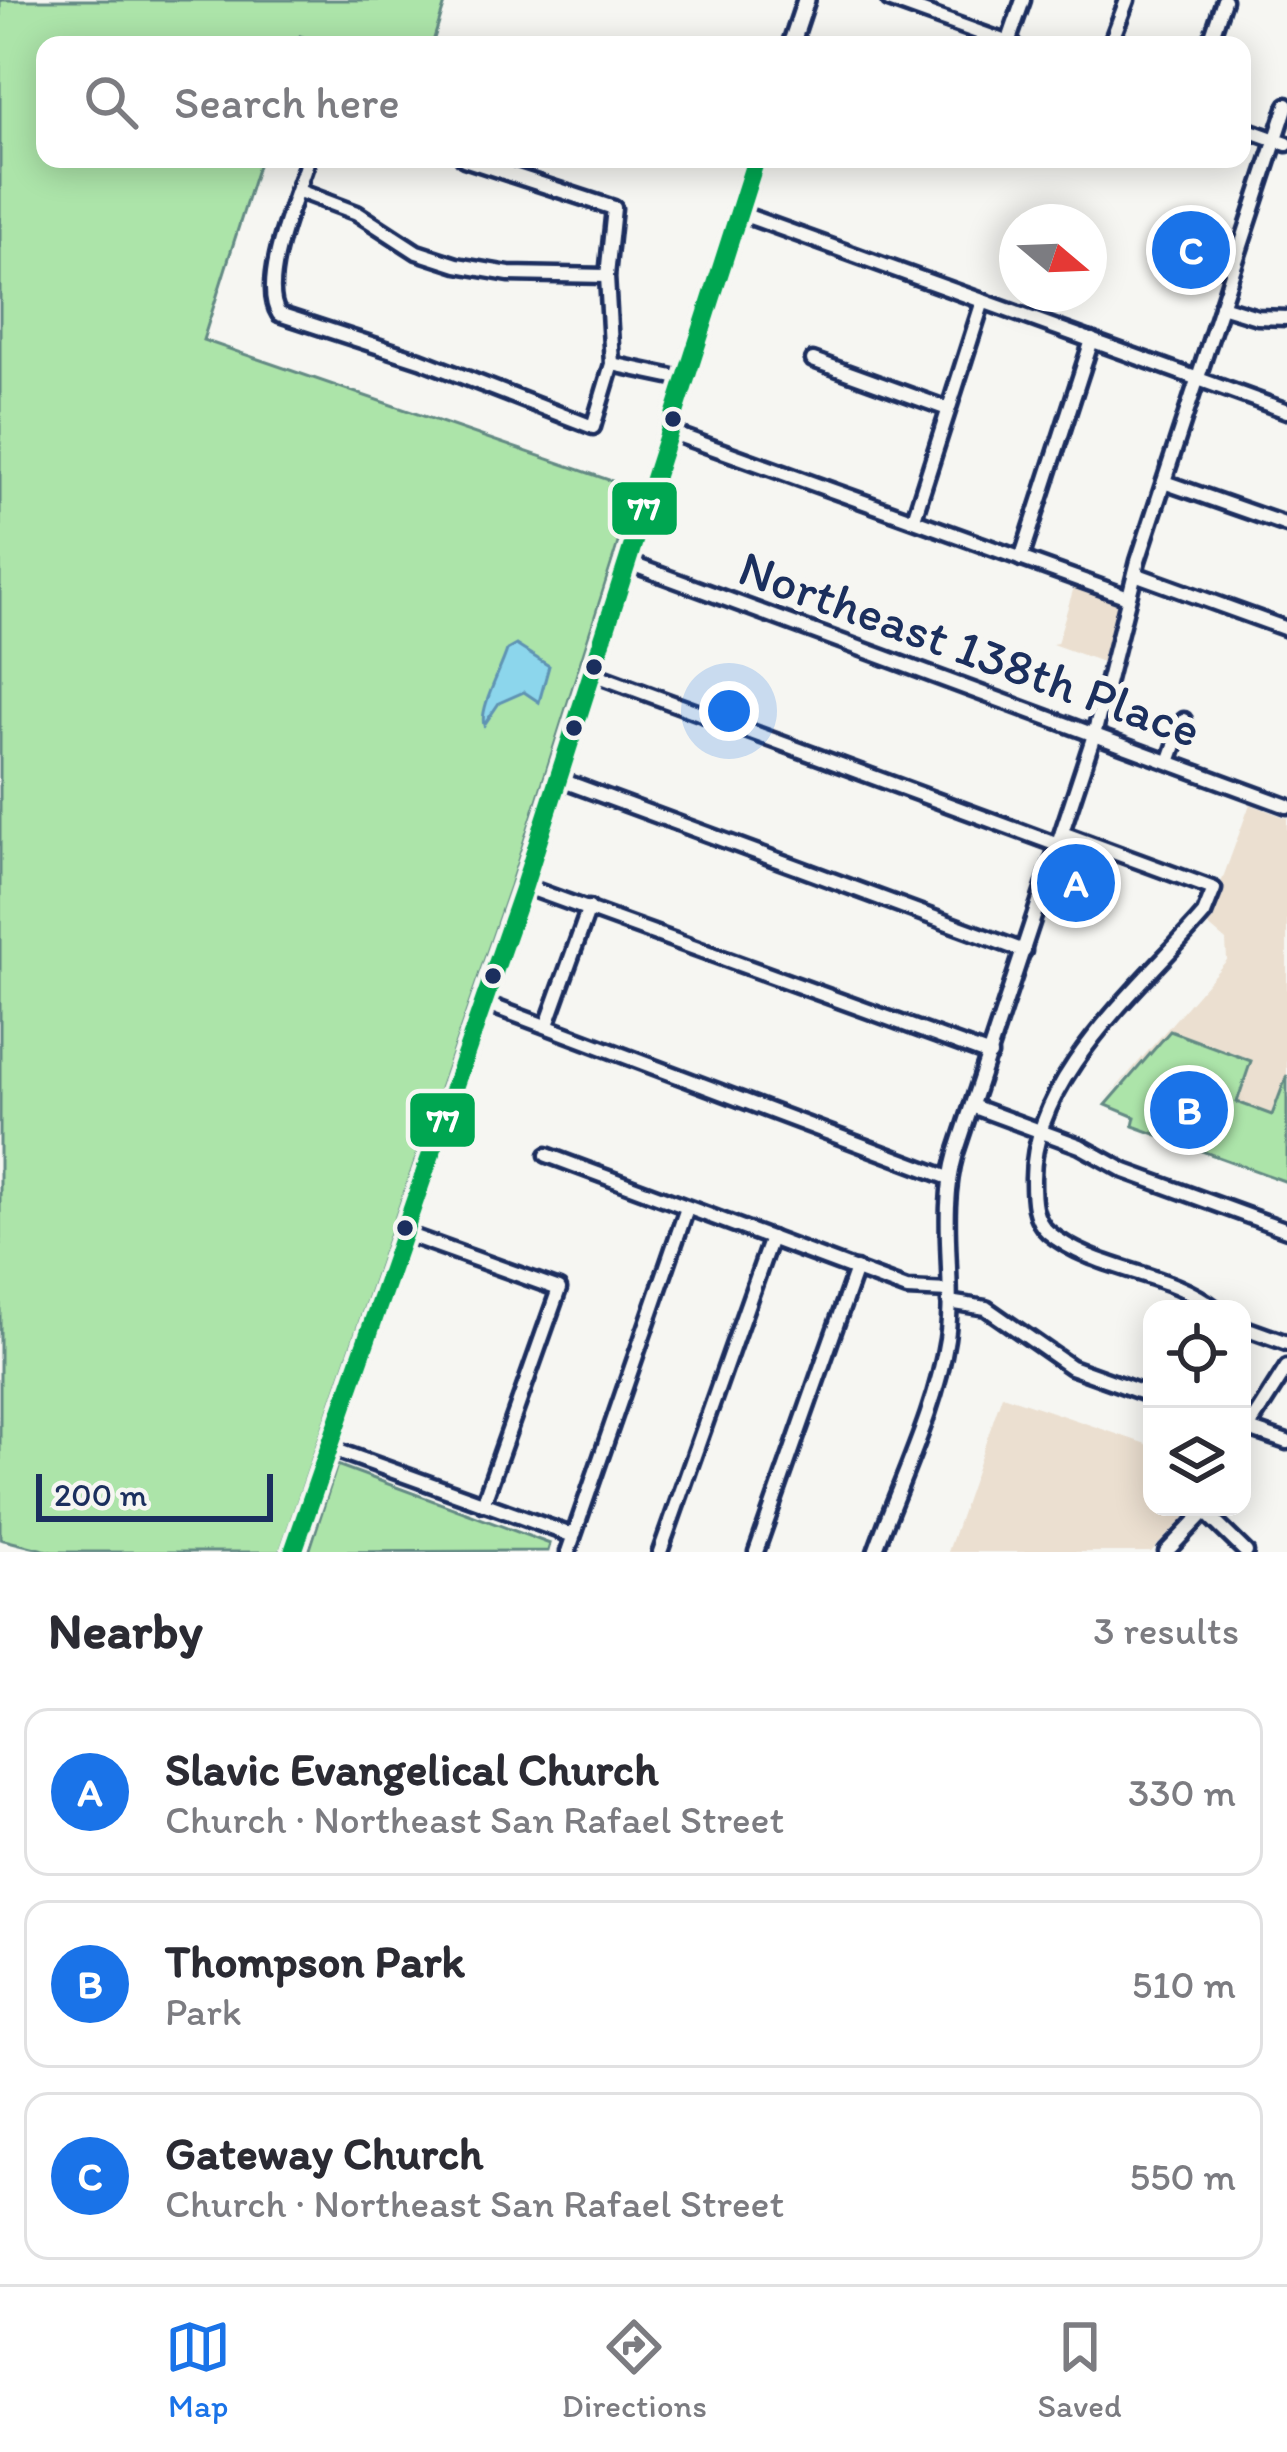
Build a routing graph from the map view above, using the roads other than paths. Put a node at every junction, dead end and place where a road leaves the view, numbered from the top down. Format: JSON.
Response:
{"nodes":[{"id":1,"x":806,"y":0,"type":"edge"},
{"id":2,"x":889,"y":0,"type":"edge"},
{"id":3,"x":1023,"y":0,"type":"edge"},
{"id":4,"x":1127,"y":0,"type":"edge"},
{"id":5,"x":1224,"y":0,"type":"edge"},
{"id":6,"x":794,"y":36,"type":"edge"},
{"id":7,"x":989,"y":36,"type":"edge"},
{"id":8,"x":1013,"y":36,"type":"edge"},
{"id":9,"x":1113,"y":36,"type":"edge"},
{"id":10,"x":1211,"y":36,"type":"edge"},
{"id":11,"x":1287,"y":105,"type":"edge"},
{"id":12,"x":1251,"y":131,"type":"edge"},
{"id":13,"x":1281,"y":142,"type":"edge"},
{"id":14,"x":305,"y":168,"type":"edge"},
{"id":15,"x":492,"y":168,"type":"edge"},
{"id":16,"x":753,"y":168,"type":"edge"},
{"id":17,"x":299,"y":190,"type":"junction"},
{"id":18,"x":739,"y":213,"type":"junction"},
{"id":19,"x":607,"y":276,"type":"junction"},
{"id":20,"x":983,"y":301,"type":"junction"},
{"id":21,"x":1221,"y":306,"type":"junction"},
{"id":22,"x":1287,"y":318,"type":"edge"},
{"id":23,"x":1091,"y":340,"type":"junction"},
{"id":24,"x":813,"y":359,"type":"dead end"},
{"id":25,"x":612,"y":364,"type":"junction"},
{"id":26,"x":1198,"y":379,"type":"junction"},
{"id":27,"x":683,"y":380,"type":"junction"},
{"id":28,"x":948,"y":409,"type":"junction"},
{"id":29,"x":1287,"y":411,"type":"edge"},
{"id":30,"x":667,"y":431,"type":"junction"},
{"id":31,"x":1164,"y":482,"type":"junction"},
{"id":32,"x":914,"y":518,"type":"junction"},
{"id":33,"x":1287,"y":526,"type":"edge"},
{"id":34,"x":1021,"y":559,"type":"junction"},
{"id":35,"x":626,"y":562,"type":"junction"},
{"id":36,"x":1135,"y":574,"type":"junction"},
{"id":37,"x":1128,"y":597,"type":"junction"},
{"id":38,"x":1287,"y":629,"type":"edge"},
{"id":39,"x":591,"y":673,"type":"junction"},
{"id":40,"x":1184,"y":720,"type":"dead end"},
{"id":41,"x":1094,"y":735,"type":"junction"},
{"id":42,"x":1169,"y":762,"type":"junction"},
{"id":43,"x":558,"y":779,"type":"junction"},
{"id":44,"x":1287,"y":806,"type":"edge"},
{"id":45,"x":1060,"y":839,"type":"junction"},
{"id":46,"x":524,"y":886,"type":"junction"},
{"id":47,"x":589,"y":908,"type":"junction"},
{"id":48,"x":1024,"y":951,"type":"junction"},
{"id":49,"x":484,"y":1003,"type":"junction"},
{"id":50,"x":547,"y":1025,"type":"junction"},
{"id":51,"x":990,"y":1054,"type":"junction"},
{"id":52,"x":972,"y":1106,"type":"junction"},
{"id":53,"x":1039,"y":1130,"type":"junction"},
{"id":54,"x":547,"y":1155,"type":"dead end"},
{"id":55,"x":949,"y":1178,"type":"junction"},
{"id":56,"x":687,"y":1208,"type":"junction"},
{"id":57,"x":1287,"y":1230,"type":"edge"},
{"id":58,"x":403,"y":1233,"type":"junction"},
{"id":59,"x":771,"y":1238,"type":"junction"},
{"id":60,"x":856,"y":1269,"type":"junction"},
{"id":61,"x":949,"y":1297,"type":"junction"},
{"id":62,"x":1202,"y":1300,"type":"edge"},
{"id":63,"x":1251,"y":1330,"type":"edge"},
{"id":64,"x":1287,"y":1342,"type":"edge"},
{"id":65,"x":1287,"y":1367,"type":"edge"},
{"id":66,"x":1143,"y":1393,"type":"edge"},
{"id":67,"x":1251,"y":1421,"type":"edge"},
{"id":68,"x":1251,"y":1433,"type":"edge"},
{"id":69,"x":1287,"y":1442,"type":"edge"},
{"id":70,"x":327,"y":1447,"type":"junction"},
{"id":71,"x":483,"y":1504,"type":"junction"},
{"id":72,"x":1200,"y":1516,"type":"edge"},
{"id":73,"x":1213,"y":1516,"type":"edge"},
{"id":74,"x":572,"y":1535,"type":"junction"},
{"id":75,"x":293,"y":1552,"type":"edge"},
{"id":76,"x":568,"y":1552,"type":"edge"},
{"id":77,"x":660,"y":1552,"type":"edge"},
{"id":78,"x":756,"y":1552,"type":"edge"},
{"id":79,"x":875,"y":1552,"type":"edge"},
{"id":80,"x":1166,"y":1552,"type":"edge"},
{"id":81,"x":1246,"y":1552,"type":"edge"}],
"edges":[{"from":1,"to":6,"type":"main road"},
{"from":2,"to":7,"type":"street"},
{"from":3,"to":8,"type":"street"},
{"from":4,"to":9,"type":"street"},
{"from":5,"to":10,"type":"street"},
{"from":11,"to":13,"type":"street"},
{"from":12,"to":13,"type":"street"},
{"from":13,"to":21,"type":"street"},
{"from":14,"to":17,"type":"street"},
{"from":15,"to":19,"type":"street"},
{"from":16,"to":18,"type":"main road"},
{"from":17,"to":19,"type":"street"},
{"from":17,"to":25,"type":"street"},
{"from":18,"to":20,"type":"street"},
{"from":18,"to":27,"type":"main road"},
{"from":19,"to":25,"type":"street"},
{"from":20,"to":23,"type":"street"},
{"from":20,"to":28,"type":"street"},
{"from":21,"to":22,"type":"street"},
{"from":21,"to":26,"type":"street"},
{"from":23,"to":26,"type":"street"},
{"from":23,"to":34,"type":"street"},
{"from":24,"to":28,"type":"street"},
{"from":25,"to":27,"type":"street"},
{"from":26,"to":29,"type":"street"},
{"from":26,"to":31,"type":"street"},
{"from":27,"to":30,"type":"main road"},
{"from":28,"to":32,"type":"street"},
{"from":30,"to":32,"type":"street"},
{"from":30,"to":35,"type":"main road"},
{"from":31,"to":33,"type":"street"},
{"from":31,"to":36,"type":"street"},
{"from":32,"to":34,"type":"street"},
{"from":34,"to":37,"type":"street"},
{"from":35,"to":39,"type":"main road"},
{"from":35,"to":41,"type":"street","name":"Northeast 138th Place"},
{"from":36,"to":37,"type":"street"},
{"from":36,"to":38,"type":"street"},
{"from":37,"to":41,"type":"street"},
{"from":39,"to":43,"type":"main road"},
{"from":39,"to":45,"type":"street"},
{"from":40,"to":42,"type":"street"},
{"from":41,"to":42,"type":"street","name":"Northeast 138th Place"},
{"from":41,"to":45,"type":"street"},
{"from":42,"to":44,"type":"street","name":"Northeast 138th Place"},
{"from":43,"to":46,"type":"main road"},
{"from":43,"to":48,"type":"street"},
{"from":45,"to":48,"type":"street"},
{"from":45,"to":53,"type":"street"},
{"from":46,"to":47,"type":"street"},
{"from":46,"to":49,"type":"main road"},
{"from":47,"to":50,"type":"street"},
{"from":47,"to":51,"type":"street"},
{"from":48,"to":51,"type":"street"},
{"from":49,"to":50,"type":"street"},
{"from":49,"to":58,"type":"main road"},
{"from":50,"to":55,"type":"street"},
{"from":51,"to":52,"type":"street"},
{"from":52,"to":53,"type":"street"},
{"from":52,"to":55,"type":"street"},
{"from":53,"to":57,"type":"street"},
{"from":53,"to":62,"type":"street"},
{"from":54,"to":56,"type":"street"},
{"from":55,"to":61,"type":"street"},
{"from":56,"to":59,"type":"street"},
{"from":56,"to":74,"type":"street"},
{"from":58,"to":70,"type":"main road"},
{"from":58,"to":71,"type":"street"},
{"from":59,"to":60,"type":"street"},
{"from":59,"to":77,"type":"street"},
{"from":60,"to":61,"type":"street"},
{"from":60,"to":78,"type":"street"},
{"from":61,"to":66,"type":"street"},
{"from":61,"to":79,"type":"street"},
{"from":63,"to":64,"type":"street"},
{"from":65,"to":67,"type":"street"},
{"from":68,"to":69,"type":"street"},
{"from":70,"to":71,"type":"street"},
{"from":70,"to":75,"type":"main road"},
{"from":71,"to":74,"type":"street"},
{"from":72,"to":80,"type":"street"},
{"from":73,"to":81,"type":"street"},
{"from":74,"to":76,"type":"street"}]}
